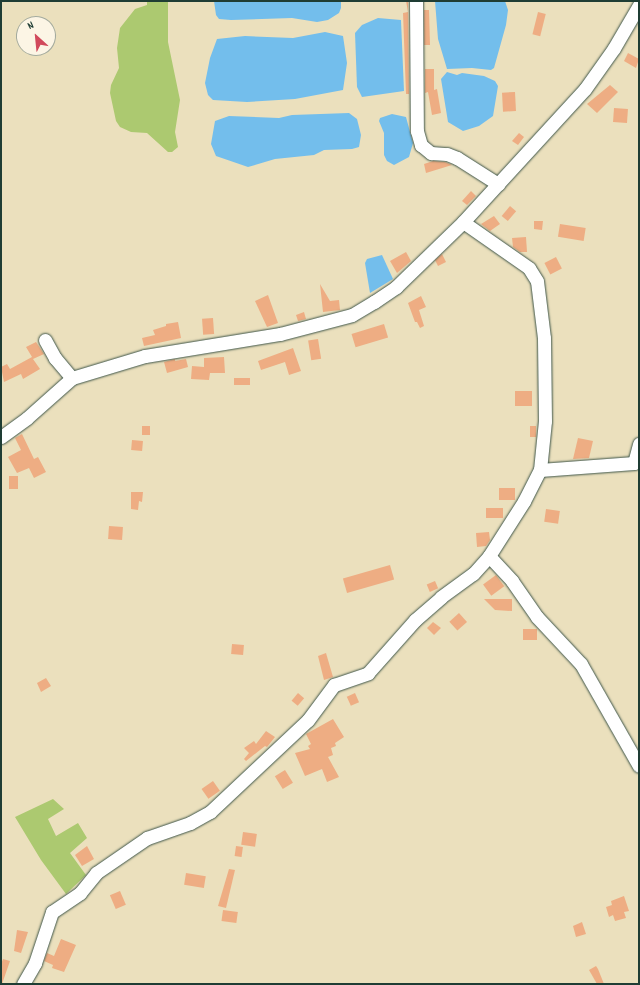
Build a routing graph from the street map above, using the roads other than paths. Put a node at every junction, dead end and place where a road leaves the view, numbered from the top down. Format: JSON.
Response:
{"nodes":[{"id":1,"x":416,"y":1,"type":"edge"},
{"id":2,"x":639,"y":5,"type":"edge"},
{"id":3,"x":498,"y":184,"type":"junction"},
{"id":4,"x":463,"y":222,"type":"junction"},
{"id":5,"x":45,"y":340,"type":"dead end"},
{"id":6,"x":72,"y":378,"type":"junction"},
{"id":7,"x":1,"y":437,"type":"edge"},
{"id":8,"x":639,"y":444,"type":"edge"},
{"id":9,"x":540,"y":470,"type":"junction"},
{"id":10,"x":489,"y":556,"type":"junction"},
{"id":11,"x":639,"y":766,"type":"edge"},
{"id":12,"x":23,"y":984,"type":"edge"}],
"edges":[{"from":1,"to":3,"type":"street"},
{"from":2,"to":3,"type":"street"},
{"from":3,"to":4,"type":"street"},
{"from":4,"to":6,"type":"street"},
{"from":4,"to":9,"type":"street"},
{"from":5,"to":6,"type":"street"},
{"from":6,"to":7,"type":"street"},
{"from":8,"to":9,"type":"street"},
{"from":9,"to":10,"type":"street"},
{"from":10,"to":11,"type":"street"},
{"from":10,"to":12,"type":"street"}]}
